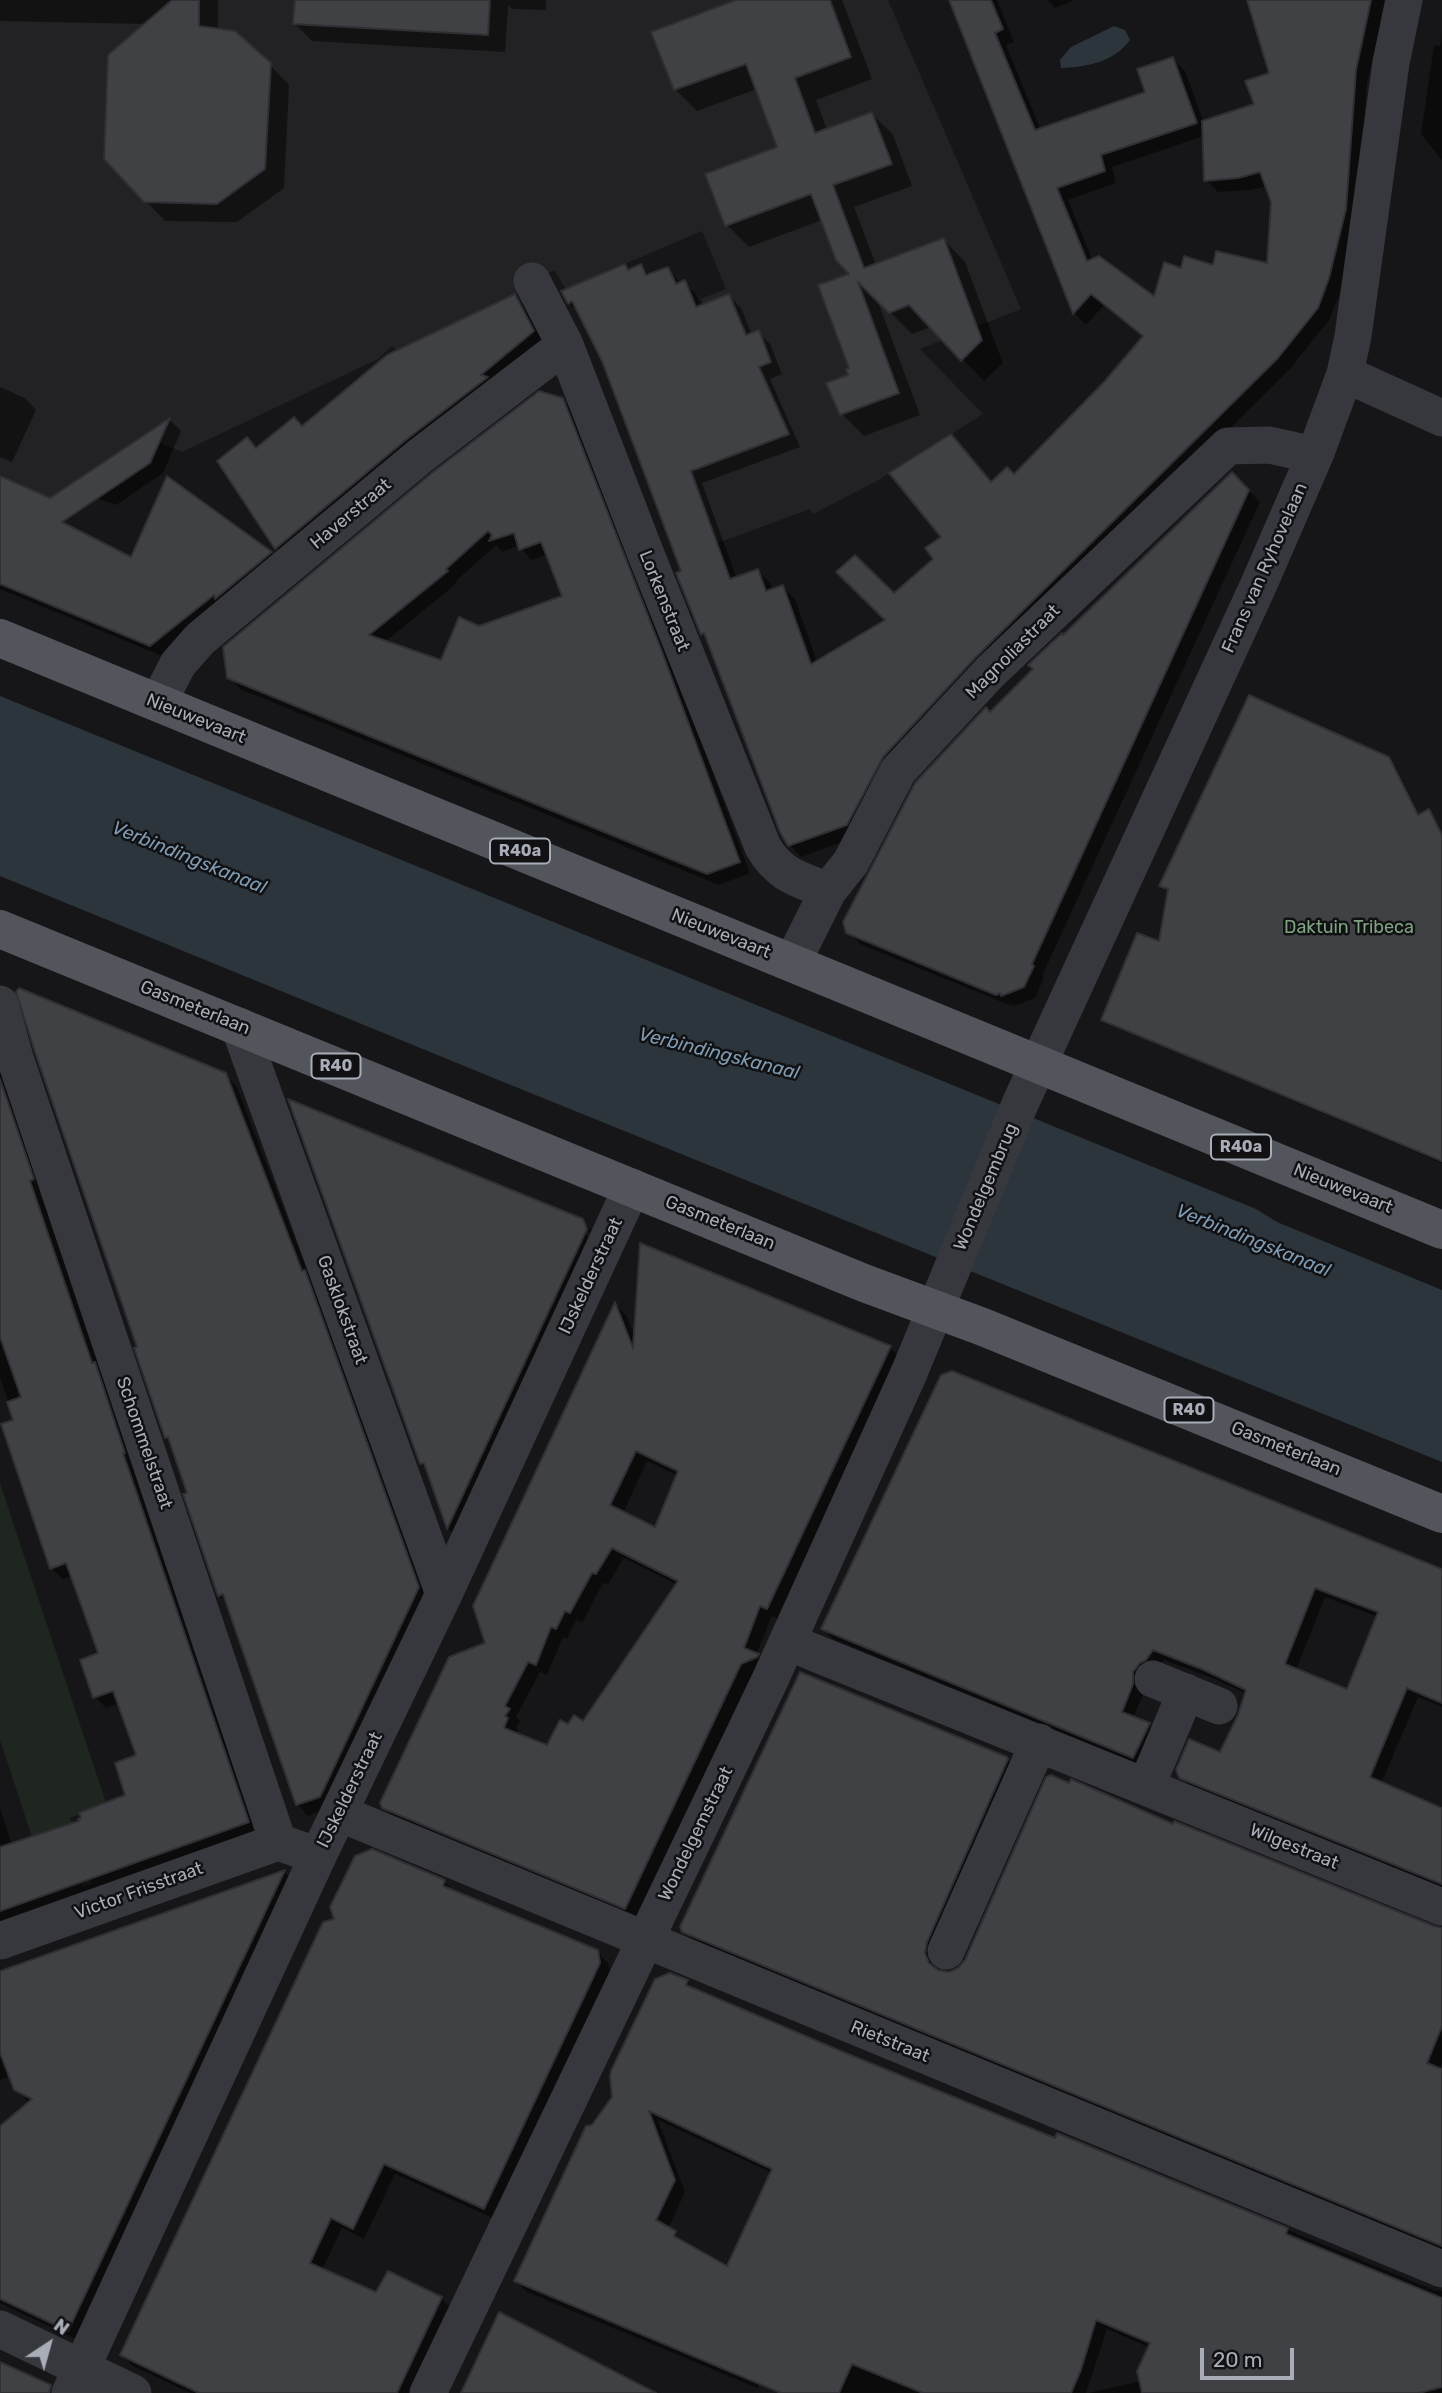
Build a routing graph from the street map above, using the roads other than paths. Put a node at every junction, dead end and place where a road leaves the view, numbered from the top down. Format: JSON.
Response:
{"nodes":[{"id":1,"x":1405,"y":0,"type":"edge"},
{"id":2,"x":532,"y":281,"type":"dead end"},
{"id":3,"x":565,"y":345,"type":"junction"},
{"id":4,"x":1345,"y":373,"type":"junction"},
{"id":5,"x":1442,"y":418,"type":"edge"},
{"id":6,"x":1315,"y":455,"type":"junction"},
{"id":7,"x":0,"y":638,"type":"edge"},
{"id":8,"x":158,"y":703,"type":"junction"},
{"id":9,"x":828,"y":891,"type":"junction"},
{"id":10,"x":0,"y":929,"type":"edge"},
{"id":11,"x":792,"y":963,"type":"junction"},
{"id":12,"x":0,"y":1004,"type":"edge"},
{"id":13,"x":239,"y":1026,"type":"junction"},
{"id":14,"x":8,"y":1060,"type":"edge"},
{"id":15,"x":1040,"y":1065,"type":"junction"},
{"id":16,"x":1020,"y":1104,"type":"joint"},
{"id":17,"x":632,"y":1187,"type":"junction"},
{"id":18,"x":1442,"y":1230,"type":"edge"},
{"id":19,"x":951,"y":1270,"type":"joint"},
{"id":20,"x":936,"y":1310,"type":"junction"},
{"id":21,"x":1442,"y":1514,"type":"edge"},
{"id":22,"x":444,"y":1594,"type":"junction"},
{"id":23,"x":788,"y":1642,"type":"junction"},
{"id":24,"x":1219,"y":1706,"type":"dead end"},
{"id":25,"x":1039,"y":1742,"type":"junction"},
{"id":26,"x":1146,"y":1787,"type":"junction"},
{"id":27,"x":339,"y":1813,"type":"junction"},
{"id":28,"x":278,"y":1842,"type":"junction"},
{"id":29,"x":318,"y":1856,"type":"junction"},
{"id":30,"x":1442,"y":1907,"type":"edge"},
{"id":31,"x":645,"y":1940,"type":"junction"},
{"id":32,"x":0,"y":1941,"type":"edge"},
{"id":33,"x":946,"y":1951,"type":"dead end"},
{"id":34,"x":1442,"y":2269,"type":"edge"},
{"id":35,"x":0,"y":2329,"type":"edge"},
{"id":36,"x":76,"y":2381,"type":"edge"},
{"id":37,"x":133,"y":2393,"type":"edge"},
{"id":38,"x":428,"y":2393,"type":"edge"}],
"edges":[{"from":1,"to":4,"type":"street","name":"Frans van Ryhovelaan"},
{"from":2,"to":3,"type":"street","name":"Lorkenstraat"},
{"from":3,"to":8,"type":"street","name":"Haverstraat"},
{"from":3,"to":9,"type":"street","name":"Lorkenstraat"},
{"from":4,"to":5,"type":"street"},
{"from":4,"to":6,"type":"street","name":"Frans van Ryhovelaan"},
{"from":6,"to":9,"type":"street","name":"Magnoliastraat"},
{"from":6,"to":15,"type":"street","name":"Frans van Ryhovelaan"},
{"from":7,"to":8,"type":"main road","name":"Nieuwevaart","number":"R40a"},
{"from":8,"to":11,"type":"main road","name":"Nieuwevaart","number":"R40a"},
{"from":9,"to":11,"type":"street","name":"Magnoliastraat"},
{"from":10,"to":13,"type":"main road","name":"Gasmeterlaan","number":"R40"},
{"from":11,"to":15,"type":"main road","name":"Nieuwevaart","number":"R40a"},
{"from":12,"to":14,"type":"street","name":"Schommelstraat"},
{"from":13,"to":17,"type":"main road","name":"Gasmeterlaan","number":"R40"},
{"from":13,"to":22,"type":"street","name":"Gasklokstraat"},
{"from":14,"to":28,"type":"street","name":"Schommelstraat"},
{"from":15,"to":16,"type":"street","name":"Frans van Ryhovelaan"},
{"from":15,"to":18,"type":"main road","name":"Nieuwevaart","number":"R40a"},
{"from":16,"to":19,"type":"street","name":"Wondelgembrug"},
{"from":17,"to":20,"type":"main road","name":"Gasmeterlaan","number":"R40"},
{"from":17,"to":22,"type":"street","name":"IJskelderstraat"},
{"from":19,"to":20,"type":"street","name":"Wondelgemstraat"},
{"from":20,"to":21,"type":"main road","name":"Gasmeterlaan","number":"R40"},
{"from":20,"to":23,"type":"street","name":"Wondelgemstraat"},
{"from":22,"to":27,"type":"street","name":"IJskelderstraat"},
{"from":23,"to":25,"type":"street","name":"Wilgestraat"},
{"from":23,"to":31,"type":"street","name":"Wondelgemstraat"},
{"from":24,"to":26,"type":"street"},
{"from":25,"to":26,"type":"street","name":"Wilgestraat"},
{"from":25,"to":33,"type":"street"},
{"from":26,"to":30,"type":"street","name":"Wilgestraat"},
{"from":27,"to":29,"type":"street","name":"IJskelderstraat"},
{"from":27,"to":31,"type":"street","name":"Rietstraat"},
{"from":28,"to":29,"type":"street"},
{"from":28,"to":32,"type":"street","name":"Victor Frisstraat"},
{"from":29,"to":36,"type":"street","name":"IJskelderstraat"},
{"from":31,"to":34,"type":"street","name":"Rietstraat"},
{"from":31,"to":38,"type":"street","name":"Wondelgemstraat"},
{"from":35,"to":36,"type":"street"},
{"from":36,"to":37,"type":"street"}]}
